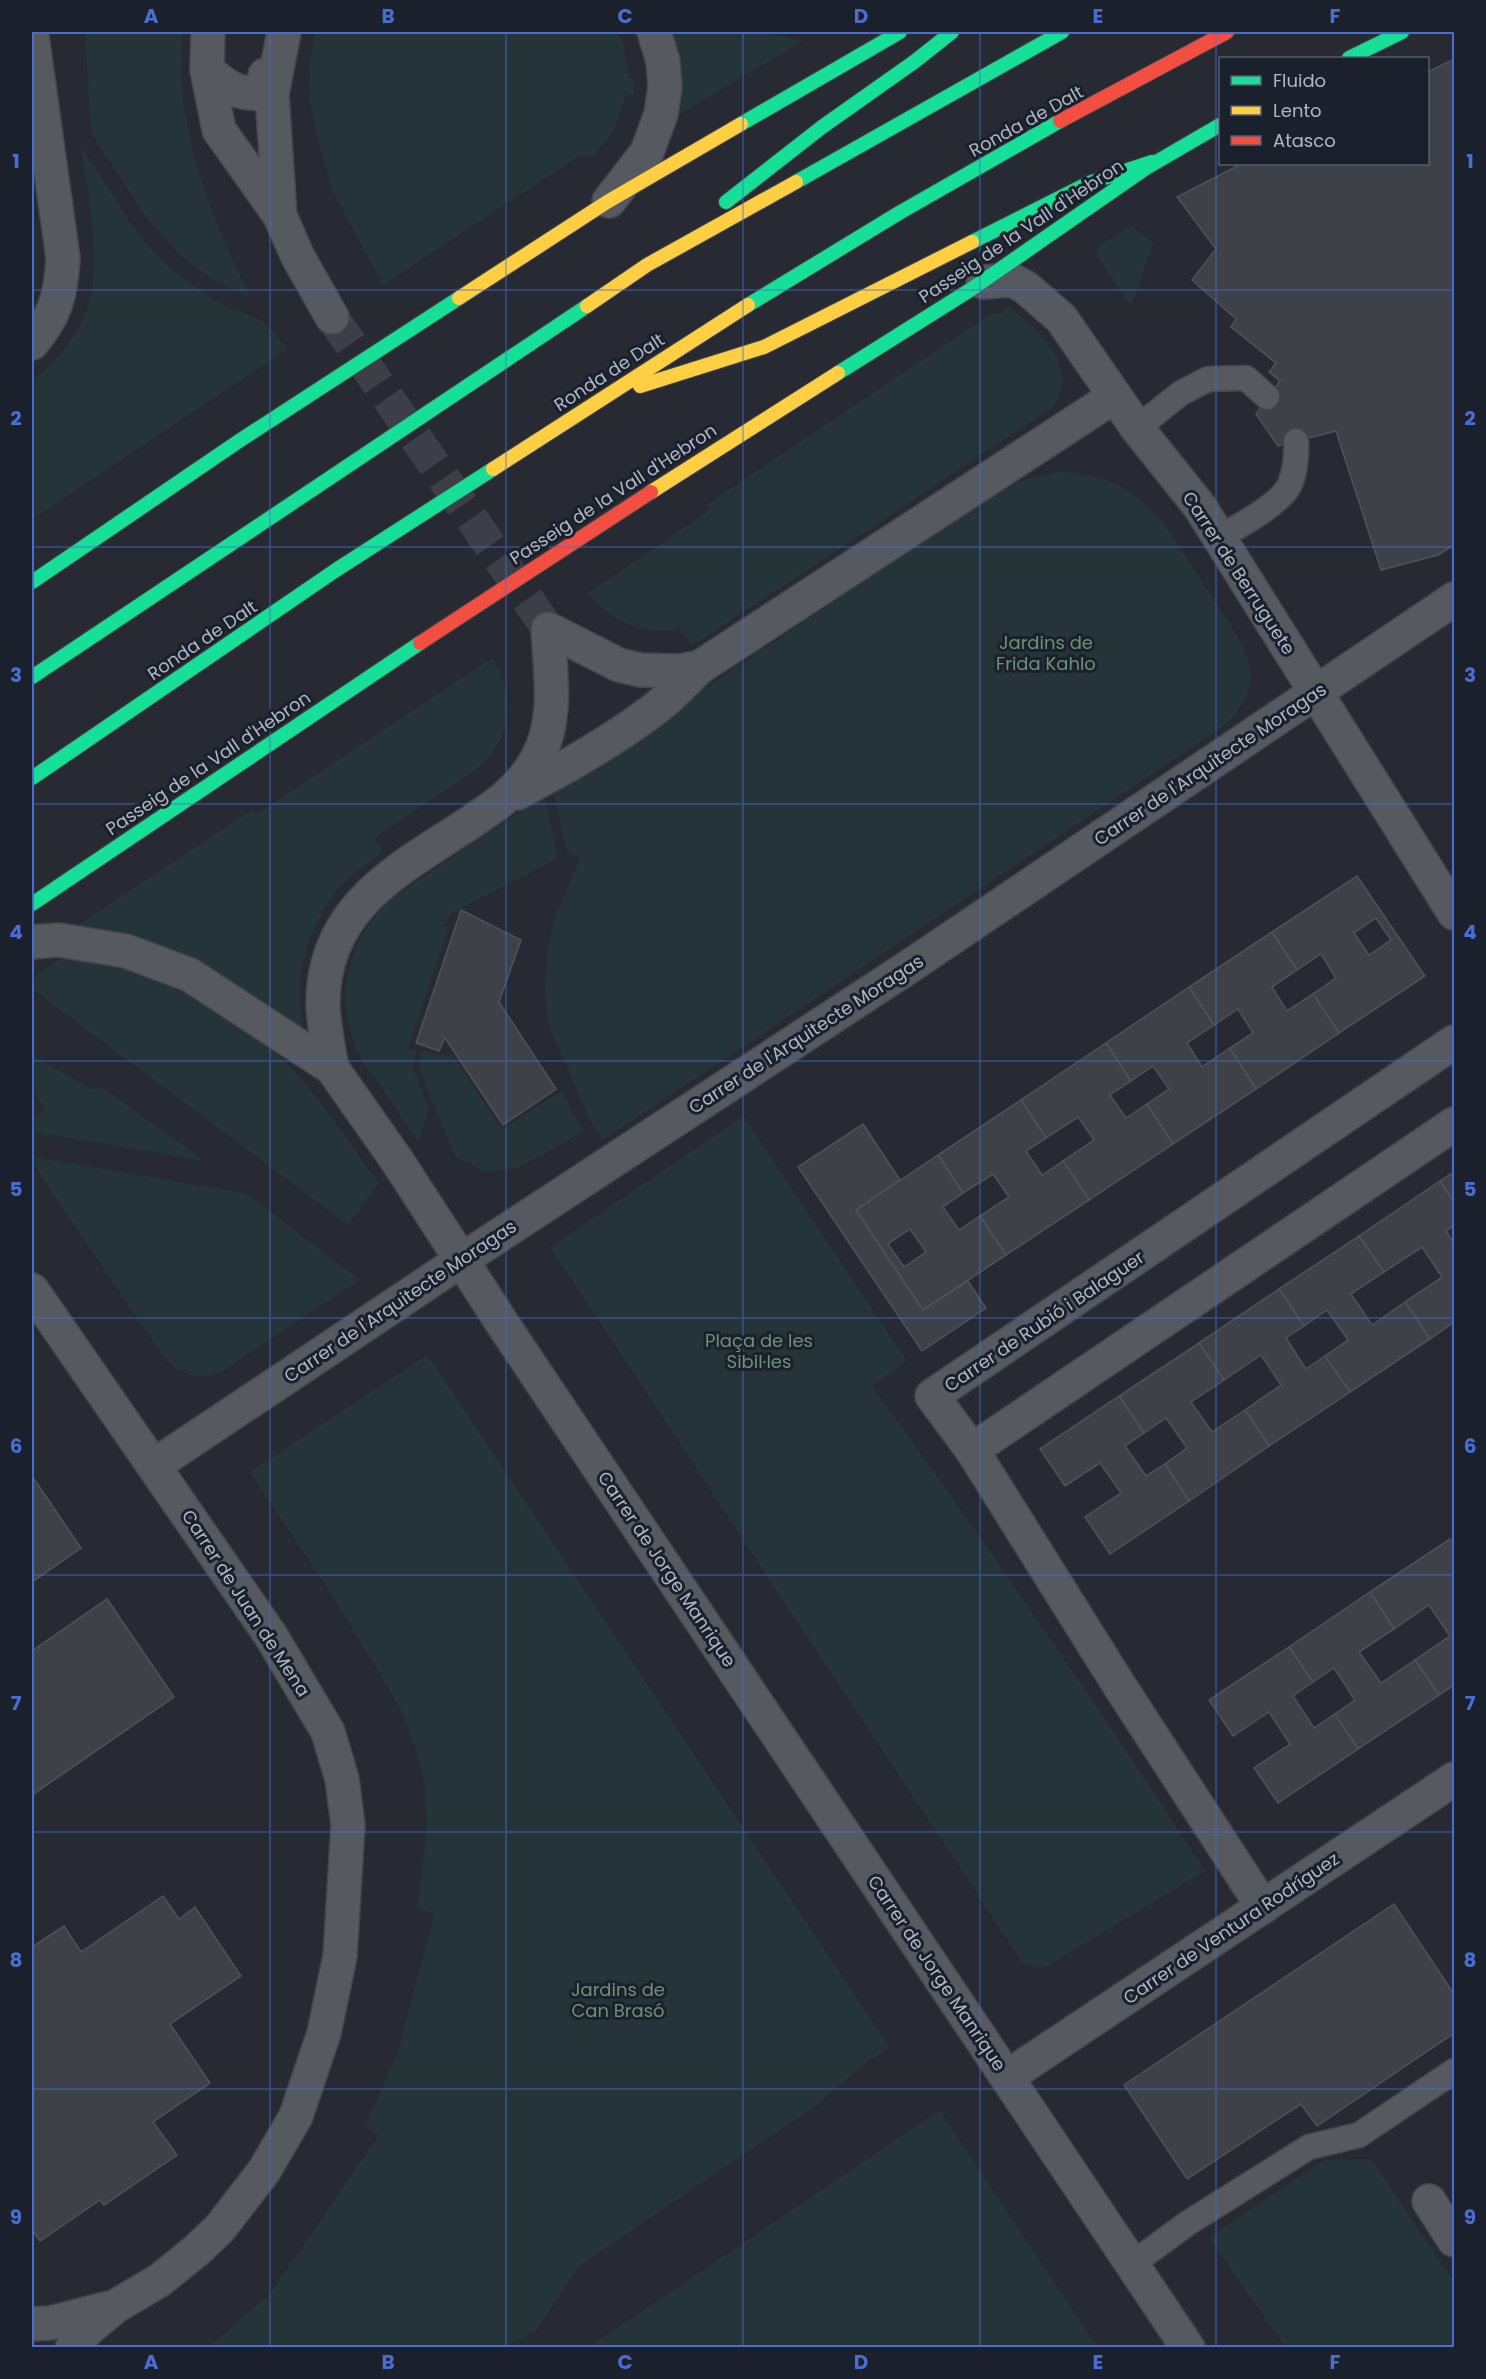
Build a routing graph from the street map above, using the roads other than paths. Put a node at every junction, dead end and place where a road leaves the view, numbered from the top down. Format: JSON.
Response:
{"nodes":[{"id":1,"x":208,"y":32,"type":"edge"},
{"id":2,"x":262,"y":32,"type":"edge"},
{"id":3,"x":284,"y":32,"type":"edge"},
{"id":4,"x":654,"y":32,"type":"edge"},
{"id":5,"x":900,"y":32,"type":"edge"},
{"id":6,"x":952,"y":32,"type":"edge"},
{"id":7,"x":1062,"y":32,"type":"edge"},
{"id":8,"x":1227,"y":32,"type":"edge"},
{"id":9,"x":1402,"y":32,"type":"edge"},
{"id":10,"x":32,"y":36,"type":"edge"},
{"id":11,"x":1351,"y":57,"type":"edge"},
{"id":12,"x":207,"y":70,"type":"junction"},
{"id":13,"x":272,"y":94,"type":"junction"},
{"id":14,"x":1219,"y":126,"type":"edge"},
{"id":15,"x":1152,"y":162,"type":"junction"},
{"id":16,"x":608,"y":202,"type":"junction"},
{"id":17,"x":280,"y":216,"type":"junction"},
{"id":18,"x":647,"y":265,"type":"junction"},
{"id":19,"x":983,"y":282,"type":"junction"},
{"id":20,"x":332,"y":317,"type":"tunnel mouth"},
{"id":21,"x":32,"y":343,"type":"edge"},
{"id":22,"x":1115,"y":396,"type":"junction"},
{"id":23,"x":1268,"y":397,"type":"dead end"},
{"id":24,"x":599,"y":400,"type":"junction"},
{"id":25,"x":1137,"y":428,"type":"junction"},
{"id":26,"x":1296,"y":441,"type":"dead end"},
{"id":27,"x":1219,"y":537,"type":"junction"},
{"id":28,"x":32,"y":582,"type":"edge"},
{"id":29,"x":1455,"y":599,"type":"edge"},
{"id":30,"x":700,"y":667,"type":"junction"},
{"id":31,"x":32,"y":677,"type":"edge"},
{"id":32,"x":1316,"y":692,"type":"junction"},
{"id":33,"x":32,"y":778,"type":"edge"},
{"id":34,"x":505,"y":800,"type":"junction"},
{"id":35,"x":32,"y":904,"type":"edge"},
{"id":36,"x":1455,"y":912,"type":"edge"},
{"id":37,"x":32,"y":942,"type":"edge"},
{"id":38,"x":1455,"y":1042,"type":"edge"},
{"id":39,"x":332,"y":1068,"type":"junction"},
{"id":40,"x":1455,"y":1124,"type":"edge"},
{"id":41,"x":460,"y":1261,"type":"junction"},
{"id":42,"x":32,"y":1290,"type":"edge"},
{"id":43,"x":972,"y":1450,"type":"junction"},
{"id":44,"x":154,"y":1465,"type":"junction"},
{"id":45,"x":1455,"y":1779,"type":"edge"},
{"id":46,"x":1263,"y":1907,"type":"junction"},
{"id":47,"x":1455,"y":2071,"type":"edge"},
{"id":48,"x":1007,"y":2077,"type":"junction"},
{"id":49,"x":1430,"y":2201,"type":"dead end"},
{"id":50,"x":1455,"y":2240,"type":"edge"},
{"id":51,"x":1132,"y":2264,"type":"junction"},
{"id":52,"x":116,"y":2306,"type":"junction"},
{"id":53,"x":32,"y":2324,"type":"edge"},
{"id":54,"x":32,"y":2334,"type":"edge"},
{"id":55,"x":43,"y":2348,"type":"edge"},
{"id":56,"x":72,"y":2348,"type":"edge"},
{"id":57,"x":1188,"y":2348,"type":"edge"}],
"edges":[{"from":1,"to":12,"type":"street"},
{"from":2,"to":13,"type":"street"},
{"from":3,"to":13,"type":"street"},
{"from":4,"to":16,"type":"street"},
{"from":5,"to":16,"type":"main road"},
{"from":6,"to":18,"type":"main road"},
{"from":7,"to":18,"type":"main road"},
{"from":8,"to":24,"type":"main road","name":"Ronda de Dalt"},
{"from":9,"to":11,"type":"main road"},
{"from":10,"to":21,"type":"street"},
{"from":12,"to":13,"type":"street"},
{"from":12,"to":17,"type":"street"},
{"from":13,"to":17,"type":"street"},
{"from":14,"to":15,"type":"main road","name":"Passeig de la Vall d'Hebron"},
{"from":15,"to":19,"type":"main road","name":"Passeig de la Vall d'Hebron"},
{"from":15,"to":24,"type":"main road"},
{"from":16,"to":28,"type":"main road"},
{"from":17,"to":20,"type":"street"},
{"from":18,"to":31,"type":"main road"},
{"from":19,"to":22,"type":"street","name":"Carrer de Berruguete"},
{"from":19,"to":35,"type":"main road","name":"Passeig de la Vall d'Hebron"},
{"from":22,"to":25,"type":"street","name":"Carrer de Berruguete"},
{"from":22,"to":30,"type":"street"},
{"from":23,"to":25,"type":"lane"},
{"from":24,"to":33,"type":"main road","name":"Ronda de Dalt"},
{"from":25,"to":27,"type":"street","name":"Carrer de Berruguete"},
{"from":26,"to":27,"type":"lane"},
{"from":27,"to":32,"type":"street","name":"Carrer de Berruguete"},
{"from":29,"to":32,"type":"street","name":"Carrer de l'Arquitecte Moragas"},
{"from":30,"to":34,"type":"street"},
{"from":30,"to":34,"type":"street"},
{"from":32,"to":36,"type":"street","name":"Carrer de Berruguete"},
{"from":32,"to":41,"type":"street","name":"Carrer de l'Arquitecte Moragas"},
{"from":34,"to":39,"type":"street"},
{"from":37,"to":39,"type":"street","name":"Carrer de Jorge Manrique"},
{"from":38,"to":43,"type":"street","name":"Carrer de Rubió i Balaguer"},
{"from":39,"to":41,"type":"street","name":"Carrer de Jorge Manrique"},
{"from":40,"to":43,"type":"street"},
{"from":41,"to":44,"type":"street","name":"Carrer de l'Arquitecte Moragas"},
{"from":41,"to":48,"type":"street","name":"Carrer de Jorge Manrique"},
{"from":42,"to":44,"type":"street","name":"Carrer de Juan de Mena"},
{"from":43,"to":46,"type":"street"},
{"from":44,"to":52,"type":"street","name":"Carrer de Juan de Mena"},
{"from":45,"to":46,"type":"street","name":"Carrer de Ventura Rodríguez"},
{"from":46,"to":48,"type":"street","name":"Carrer de Ventura Rodríguez"},
{"from":47,"to":51,"type":"lane"},
{"from":48,"to":51,"type":"street","name":"Carrer de Jorge Manrique"},
{"from":49,"to":50,"type":"street"},
{"from":51,"to":57,"type":"street","name":"Carrer de Jorge Manrique"},
{"from":52,"to":53,"type":"street","name":"Carrer de Juan de Mena"},
{"from":52,"to":56,"type":"street","name":"Carrer de Juan de Mena"},
{"from":54,"to":55,"type":"street"}]}
